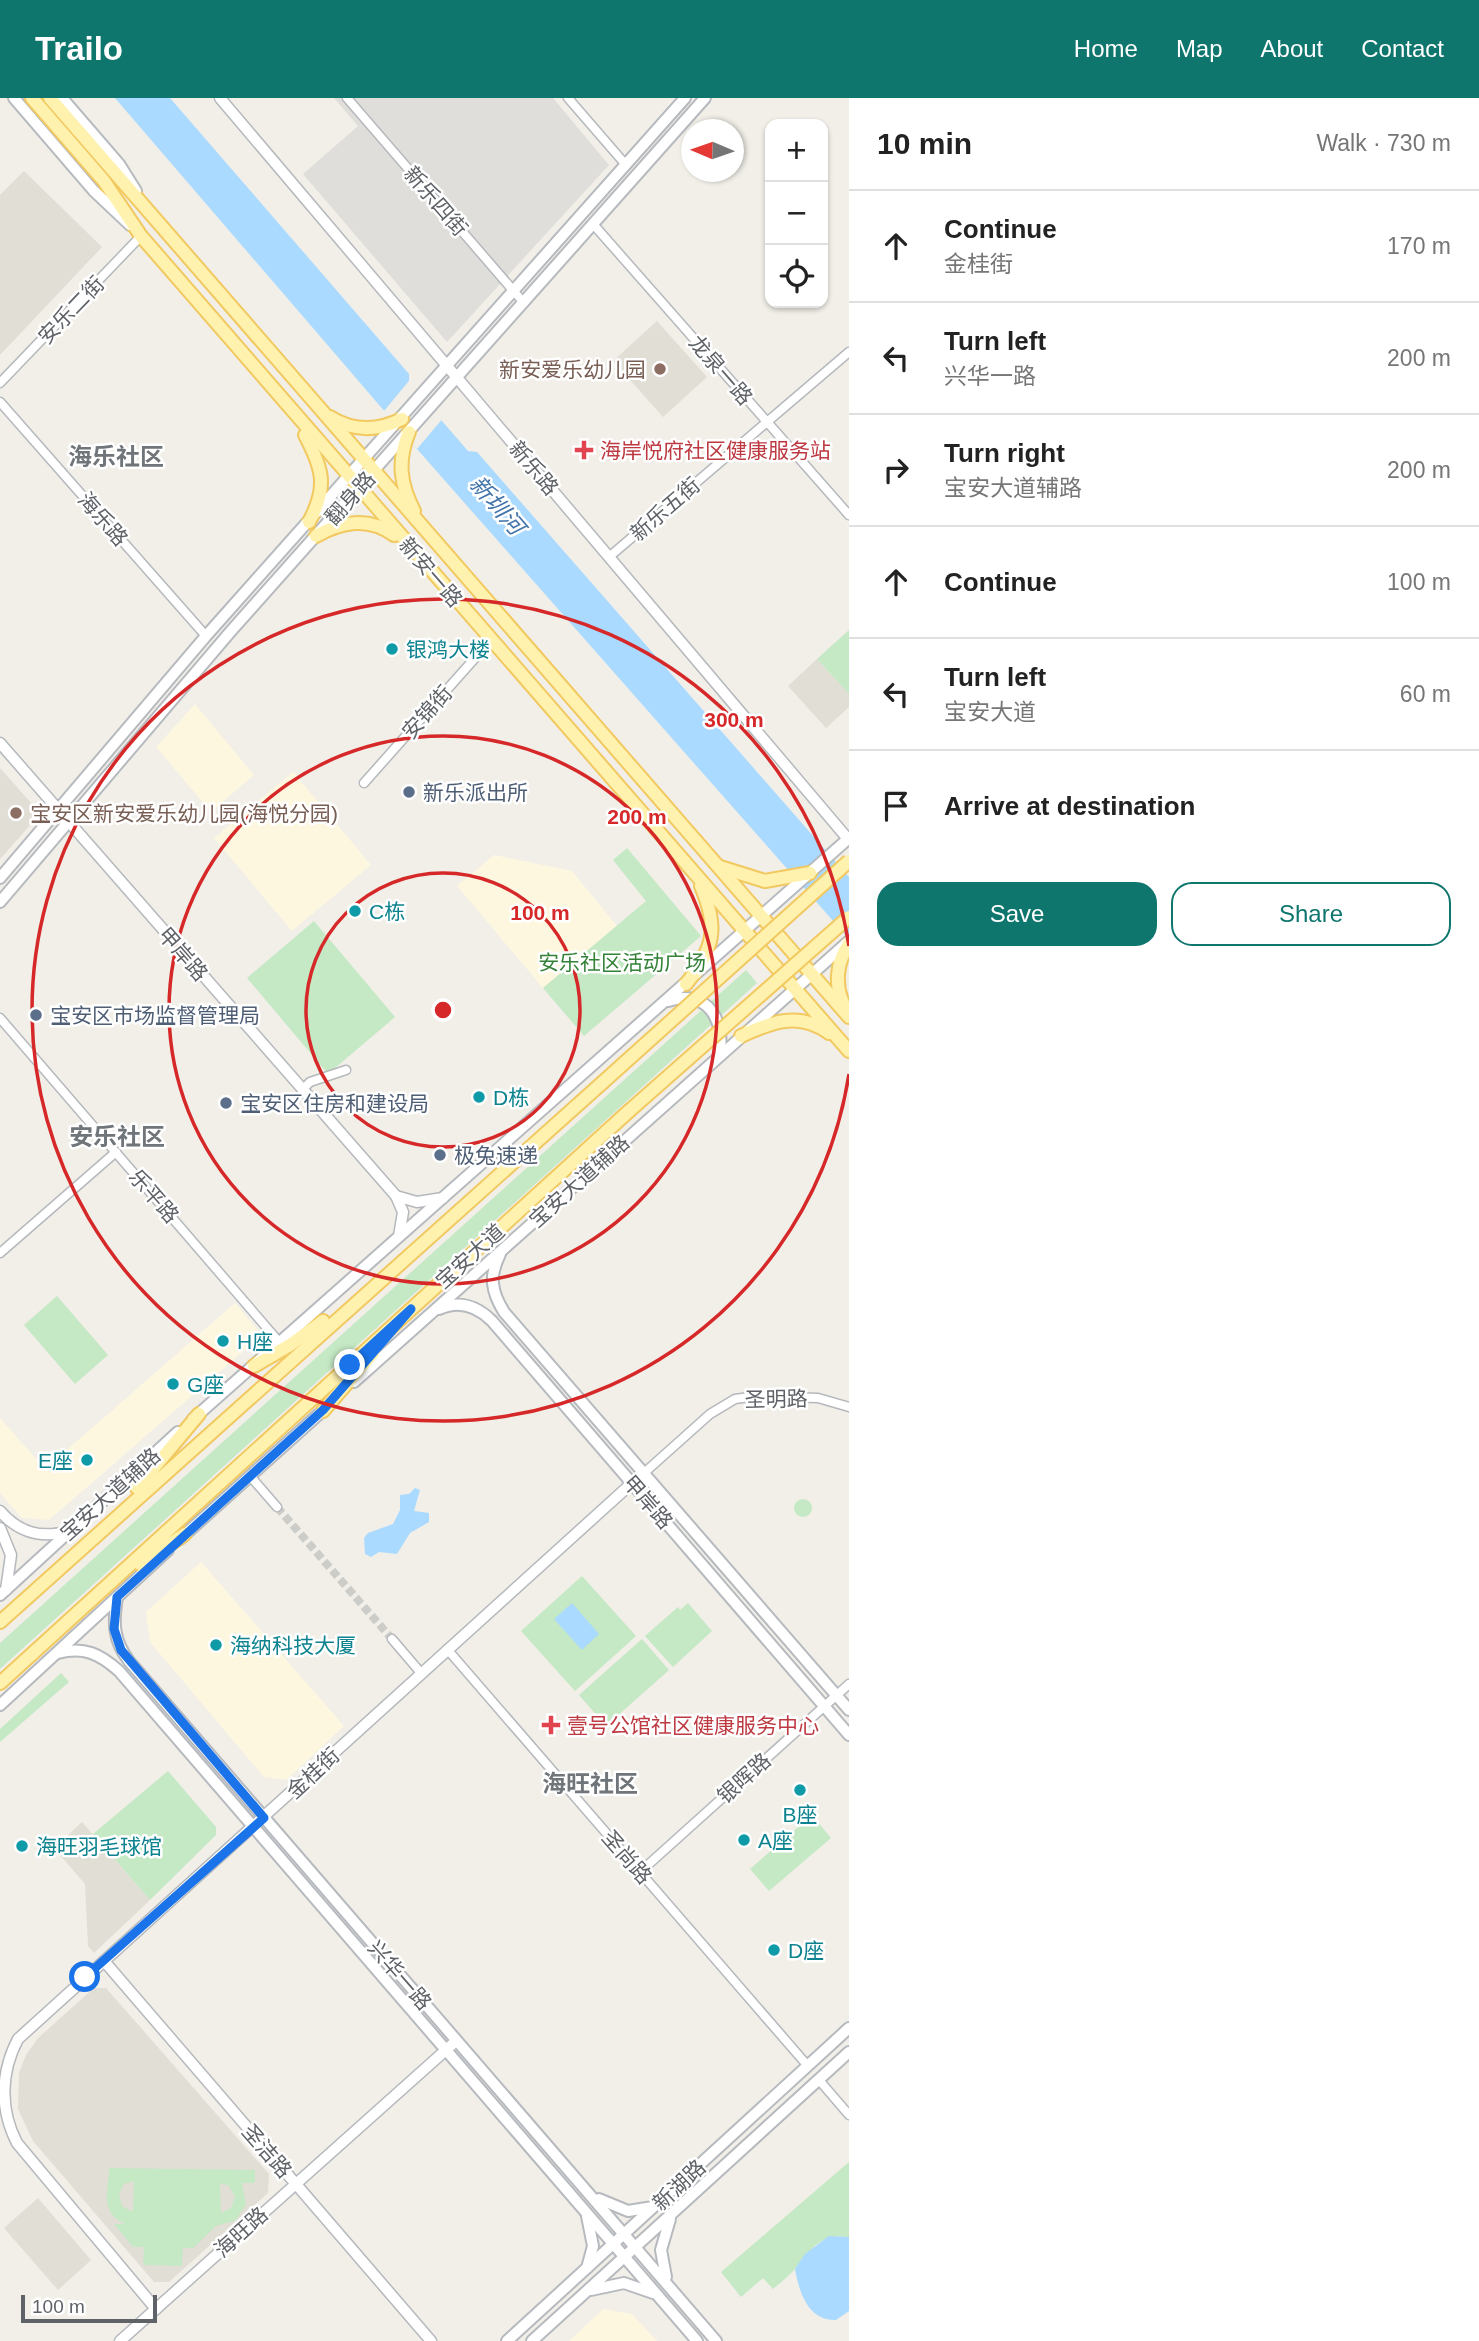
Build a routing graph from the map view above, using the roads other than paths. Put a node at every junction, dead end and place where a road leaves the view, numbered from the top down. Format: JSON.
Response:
{"nodes":[{"id":1,"x":14,"y":98,"type":"edge"},
{"id":2,"x":32,"y":98,"type":"edge"},
{"id":3,"x":50,"y":98,"type":"edge"},
{"id":4,"x":62,"y":98,"type":"edge"},
{"id":5,"x":220,"y":98,"type":"edge"},
{"id":6,"x":348,"y":98,"type":"edge"},
{"id":7,"x":568,"y":98,"type":"edge"},
{"id":8,"x":685,"y":98,"type":"edge"},
{"id":9,"x":705,"y":98,"type":"edge"},
{"id":10,"x":625,"y":165,"type":"junction"},
{"id":11,"x":109,"y":176,"type":"junction"},
{"id":12,"x":155,"y":219,"type":"junction"},
{"id":13,"x":593,"y":224,"type":"junction"},
{"id":14,"x":141,"y":236,"type":"junction"},
{"id":15,"x":514,"y":292,"type":"junction"},
{"id":16,"x":524,"y":303,"type":"junction"},
{"id":17,"x":849,"y":352,"type":"edge"},
{"id":18,"x":444,"y":371,"type":"junction"},
{"id":19,"x":454,"y":382,"type":"junction"},
{"id":20,"x":0,"y":383,"type":"edge"},
{"id":21,"x":0,"y":402,"type":"edge"},
{"id":22,"x":322,"y":411,"type":"junction"},
{"id":23,"x":296,"y":416,"type":"junction"},
{"id":24,"x":402,"y":419,"type":"joint"},
{"id":25,"x":767,"y":422,"type":"junction"},
{"id":26,"x":384,"y":432,"type":"junction"},
{"id":27,"x":409,"y":432,"type":"joint"},
{"id":28,"x":399,"y":452,"type":"junction"},
{"id":29,"x":365,"y":461,"type":"junction"},
{"id":30,"x":374,"y":472,"type":"junction"},
{"id":31,"x":349,"y":478,"type":"junction"},
{"id":32,"x":359,"y":489,"type":"junction"},
{"id":33,"x":849,"y":515,"type":"edge"},
{"id":34,"x":309,"y":522,"type":"junction"},
{"id":35,"x":425,"y":530,"type":"junction"},
{"id":36,"x":316,"y":536,"type":"junction"},
{"id":37,"x":407,"y":545,"type":"junction"},
{"id":38,"x":609,"y":557,"type":"junction"},
{"id":39,"x":206,"y":636,"type":"junction"},
{"id":40,"x":491,"y":640,"type":"junction"},
{"id":41,"x":0,"y":743,"type":"edge"},
{"id":42,"x":363,"y":783,"type":"dead end"},
{"id":43,"x":59,"y":810,"type":"junction"},
{"id":44,"x":70,"y":823,"type":"junction"},
{"id":45,"x":848,"y":838,"type":"edge"},
{"id":46,"x":849,"y":861,"type":"edge"},
{"id":47,"x":717,"y":866,"type":"junction"},
{"id":48,"x":810,"y":873,"type":"joint"},
{"id":49,"x":696,"y":876,"type":"junction"},
{"id":50,"x":0,"y":878,"type":"edge"},
{"id":51,"x":789,"y":884,"type":"junction"},
{"id":52,"x":0,"y":902,"type":"edge"},
{"id":53,"x":761,"y":917,"type":"junction"},
{"id":54,"x":849,"y":917,"type":"edge"},
{"id":55,"x":744,"y":932,"type":"junction"},
{"id":56,"x":847,"y":944,"type":"edge"},
{"id":57,"x":811,"y":974,"type":"junction"},
{"id":58,"x":687,"y":984,"type":"junction"},
{"id":59,"x":795,"y":989,"type":"junction"},
{"id":60,"x":665,"y":1002,"type":"junction"},
{"id":61,"x":849,"y":1016,"type":"edge"},
{"id":62,"x":0,"y":1018,"type":"edge"},
{"id":63,"x":741,"y":1036,"type":"junction"},
{"id":64,"x":846,"y":1047,"type":"edge"},
{"id":65,"x":719,"y":1056,"type":"junction"},
{"id":66,"x":346,"y":1070,"type":"dead end"},
{"id":67,"x":302,"y":1090,"type":"junction"},
{"id":68,"x":116,"y":1152,"type":"junction"},
{"id":69,"x":396,"y":1196,"type":"junction"},
{"id":70,"x":445,"y":1198,"type":"junction"},
{"id":71,"x":398,"y":1239,"type":"junction"},
{"id":72,"x":503,"y":1249,"type":"junction"},
{"id":73,"x":0,"y":1253,"type":"edge"},
{"id":74,"x":382,"y":1277,"type":"junction"},
{"id":75,"x":411,"y":1309,"type":"junction"},
{"id":76,"x":430,"y":1313,"type":"junction"},
{"id":77,"x":279,"y":1343,"type":"junction"},
{"id":78,"x":254,"y":1366,"type":"junction"},
{"id":79,"x":849,"y":1407,"type":"edge"},
{"id":80,"x":323,"y":1410,"type":"junction"},
{"id":81,"x":199,"y":1414,"type":"junction"},
{"id":82,"x":598,"y":1420,"type":"junction"},
{"id":83,"x":587,"y":1431,"type":"junction"},
{"id":84,"x":644,"y":1473,"type":"junction"},
{"id":85,"x":251,"y":1477,"type":"junction"},
{"id":86,"x":632,"y":1483,"type":"junction"},
{"id":87,"x":277,"y":1507,"type":"tunnel mouth"},
{"id":88,"x":0,"y":1511,"type":"edge"},
{"id":89,"x":0,"y":1528,"type":"edge"},
{"id":90,"x":70,"y":1531,"type":"junction"},
{"id":91,"x":186,"y":1534,"type":"junction"},
{"id":92,"x":84,"y":1545,"type":"junction"},
{"id":93,"x":105,"y":1587,"type":"junction"},
{"id":94,"x":3,"y":1593,"type":"edge"},
{"id":95,"x":117,"y":1597,"type":"junction"},
{"id":96,"x":0,"y":1622,"type":"edge"},
{"id":97,"x":392,"y":1639,"type":"tunnel mouth"},
{"id":98,"x":447,"y":1649,"type":"junction"},
{"id":99,"x":55,"y":1653,"type":"junction"},
{"id":100,"x":421,"y":1672,"type":"junction"},
{"id":101,"x":0,"y":1683,"type":"edge"},
{"id":102,"x":849,"y":1684,"type":"edge"},
{"id":103,"x":836,"y":1695,"type":"junction"},
{"id":104,"x":0,"y":1704,"type":"edge"},
{"id":105,"x":824,"y":1706,"type":"junction"},
{"id":106,"x":849,"y":1710,"type":"edge"},
{"id":107,"x":849,"y":1735,"type":"edge"},
{"id":108,"x":264,"y":1818,"type":"junction"},
{"id":109,"x":253,"y":1828,"type":"junction"},
{"id":110,"x":640,"y":1872,"type":"junction"},
{"id":111,"x":104,"y":1961,"type":"junction"},
{"id":112,"x":849,"y":2028,"type":"edge"},
{"id":113,"x":456,"y":2041,"type":"junction"},
{"id":114,"x":446,"y":2050,"type":"junction"},
{"id":115,"x":849,"y":2052,"type":"edge"},
{"id":116,"x":807,"y":2065,"type":"junction"},
{"id":117,"x":819,"y":2080,"type":"junction"},
{"id":118,"x":849,"y":2115,"type":"edge"},
{"id":119,"x":2,"y":2123,"type":"edge"},
{"id":120,"x":726,"y":2141,"type":"junction"},
{"id":121,"x":544,"y":2143,"type":"junction"},
{"id":122,"x":534,"y":2153,"type":"junction"},
{"id":123,"x":738,"y":2154,"type":"junction"},
{"id":124,"x":295,"y":2183,"type":"junction"},
{"id":125,"x":584,"y":2189,"type":"junction"},
{"id":126,"x":659,"y":2205,"type":"junction"},
{"id":127,"x":584,"y":2211,"type":"junction"},
{"id":128,"x":675,"y":2212,"type":"junction"},
{"id":129,"x":626,"y":2234,"type":"junction"},
{"id":130,"x":614,"y":2245,"type":"junction"},
{"id":131,"x":636,"y":2246,"type":"junction"},
{"id":132,"x":625,"y":2257,"type":"junction"},
{"id":133,"x":584,"y":2273,"type":"junction"},
{"id":134,"x":672,"y":2289,"type":"junction"},
{"id":135,"x":582,"y":2295,"type":"junction"},
{"id":136,"x":661,"y":2298,"type":"junction"},
{"id":137,"x":156,"y":2309,"type":"junction"},
{"id":138,"x":700,"y":2323,"type":"junction"},
{"id":139,"x":689,"y":2331,"type":"junction"},
{"id":140,"x":120,"y":2341,"type":"edge"},
{"id":141,"x":431,"y":2341,"type":"edge"},
{"id":142,"x":507,"y":2341,"type":"edge"},
{"id":143,"x":533,"y":2341,"type":"edge"},
{"id":144,"x":698,"y":2341,"type":"edge"},
{"id":145,"x":716,"y":2341,"type":"edge"}],
"edges":[{"from":1,"to":14,"type":"main road"},
{"from":2,"to":11,"type":"main road"},
{"from":3,"to":11,"type":"main road"},
{"from":4,"to":12,"type":"main road"},
{"from":5,"to":18,"type":"street","name":"新乐路"},
{"from":6,"to":15,"type":"street","name":"新乐四街"},
{"from":7,"to":10,"type":"street"},
{"from":8,"to":10,"type":"main road"},
{"from":9,"to":13,"type":"main road"},
{"from":10,"to":15,"type":"main road"},
{"from":11,"to":12,"type":"main road","name":"新安一路"},
{"from":11,"to":14,"type":"main road","name":"新安一路"},
{"from":12,"to":22,"type":"main road","name":"新安一路"},
{"from":13,"to":16,"type":"main road"},
{"from":13,"to":25,"type":"street","name":"龙泉一路"},
{"from":14,"to":20,"type":"street","name":"安乐二街"},
{"from":14,"to":23,"type":"main road","name":"新安一路"},
{"from":15,"to":16,"type":"street","name":"新乐四街"},
{"from":15,"to":18,"type":"main road"},
{"from":16,"to":19,"type":"main road"},
{"from":17,"to":25,"type":"street","name":"新乐五街"},
{"from":18,"to":19,"type":"street","name":"新乐路"},
{"from":18,"to":24,"type":"main road"},
{"from":19,"to":27,"type":"main road"},
{"from":19,"to":38,"type":"street","name":"新乐路"},
{"from":21,"to":39,"type":"street","name":"海乐路"},
{"from":22,"to":26,"type":"main road"},
{"from":22,"to":29,"type":"main road","name":"新安一路"},
{"from":23,"to":31,"type":"main road","name":"新安一路"},
{"from":23,"to":34,"type":"main road"},
{"from":24,"to":26,"type":"main road"},
{"from":25,"to":33,"type":"street","name":"龙泉一路"},
{"from":25,"to":38,"type":"street","name":"新乐五街"},
{"from":26,"to":29,"type":"main road","name":"翻身路"},
{"from":27,"to":28,"type":"main road"},
{"from":28,"to":30,"type":"main road","name":"翻身路"},
{"from":28,"to":35,"type":"main road"},
{"from":29,"to":30,"type":"main road","name":"新安一路"},
{"from":29,"to":31,"type":"main road","name":"翻身路"},
{"from":30,"to":32,"type":"main road","name":"翻身路"},
{"from":30,"to":35,"type":"main road","name":"新安一路"},
{"from":31,"to":32,"type":"main road","name":"新安一路"},
{"from":31,"to":34,"type":"main road","name":"翻身路"},
{"from":32,"to":36,"type":"main road","name":"翻身路"},
{"from":32,"to":37,"type":"main road","name":"新安一路"},
{"from":34,"to":39,"type":"main road","name":"翻身路"},
{"from":35,"to":47,"type":"main road","name":"新安一路"},
{"from":36,"to":37,"type":"main road"},
{"from":36,"to":44,"type":"main road","name":"翻身路"},
{"from":37,"to":40,"type":"main road","name":"新安一路"},
{"from":38,"to":45,"type":"street","name":"新乐路"},
{"from":39,"to":43,"type":"main road","name":"翻身路"},
{"from":40,"to":42,"type":"street","name":"安锦街"},
{"from":40,"to":49,"type":"main road","name":"新安一路"},
{"from":41,"to":43,"type":"street","name":"甲岸路"},
{"from":43,"to":44,"type":"street","name":"甲岸路"},
{"from":43,"to":50,"type":"main road","name":"翻身路"},
{"from":44,"to":52,"type":"main road","name":"翻身路"},
{"from":44,"to":67,"type":"street","name":"甲岸路"},
{"from":45,"to":48,"type":"main road"},
{"from":46,"to":74,"type":"main road","name":"宝安大道","bridge":true},
{"from":47,"to":51,"type":"main road"},
{"from":47,"to":53,"type":"main road","name":"新安一路"},
{"from":48,"to":51,"type":"main road"},
{"from":49,"to":55,"type":"main road","name":"新安一路"},
{"from":49,"to":58,"type":"main road"},
{"from":51,"to":53,"type":"main road","name":"宝安大道辅路"},
{"from":53,"to":55,"type":"main road","name":"宝安大道辅路"},
{"from":53,"to":57,"type":"main road","name":"新安一路"},
{"from":54,"to":75,"type":"main road","name":"宝安大道","bridge":true},
{"from":55,"to":58,"type":"main road","name":"宝安大道辅路"},
{"from":55,"to":59,"type":"main road","name":"新安一路"},
{"from":56,"to":57,"type":"main road","name":"宝安大道辅路"},
{"from":56,"to":61,"type":"main road"},
{"from":57,"to":59,"type":"main road","name":"宝安大道辅路"},
{"from":57,"to":61,"type":"main road","name":"新安一路"},
{"from":58,"to":60,"type":"main road","name":"宝安大道辅路"},
{"from":59,"to":63,"type":"main road","name":"宝安大道辅路"},
{"from":59,"to":64,"type":"main road","name":"新安一路"},
{"from":60,"to":65,"type":"main road"},
{"from":60,"to":70,"type":"main road","name":"宝安大道辅路"},
{"from":62,"to":68,"type":"street","name":"乐平路"},
{"from":63,"to":64,"type":"main road"},
{"from":63,"to":65,"type":"main road","name":"宝安大道辅路"},
{"from":65,"to":72,"type":"main road","name":"宝安大道辅路"},
{"from":66,"to":67,"type":"street"},
{"from":67,"to":69,"type":"street","name":"甲岸路"},
{"from":68,"to":73,"type":"street"},
{"from":68,"to":77,"type":"street","name":"乐平路"},
{"from":69,"to":70,"type":"street"},
{"from":69,"to":71,"type":"street"},
{"from":70,"to":71,"type":"main road","name":"宝安大道辅路"},
{"from":71,"to":77,"type":"main road","name":"宝安大道辅路"},
{"from":72,"to":76,"type":"main road","name":"宝安大道辅路"},
{"from":72,"to":82,"type":"main road","name":"甲岸路"},
{"from":74,"to":78,"type":"main road"},
{"from":74,"to":92,"type":"main road","name":"宝安大道"},
{"from":75,"to":80,"type":"main road"},
{"from":75,"to":93,"type":"main road","name":"宝安大道"},
{"from":76,"to":80,"type":"main road","name":"宝安大道辅路"},
{"from":76,"to":83,"type":"main road","name":"甲岸路"},
{"from":77,"to":78,"type":"main road","name":"宝安大道辅路"},
{"from":78,"to":81,"type":"main road","name":"宝安大道辅路"},
{"from":79,"to":84,"type":"street","name":"圣明路"},
{"from":80,"to":85,"type":"main road","name":"宝安大道辅路"},
{"from":81,"to":90,"type":"main road","name":"宝安大道辅路"},
{"from":81,"to":92,"type":"main road"},
{"from":82,"to":83,"type":"main road"},
{"from":82,"to":84,"type":"main road","name":"甲岸路"},
{"from":83,"to":86,"type":"main road","name":"甲岸路"},
{"from":84,"to":103,"type":"main road","name":"甲岸路"},
{"from":85,"to":87,"type":"street"},
{"from":85,"to":91,"type":"main road","name":"宝安大道辅路"},
{"from":86,"to":98,"type":"street","name":"金桂街"},
{"from":86,"to":105,"type":"main road","name":"甲岸路"},
{"from":88,"to":90,"type":"street"},
{"from":89,"to":94,"type":"street"},
{"from":90,"to":94,"type":"main road","name":"宝安大道辅路"},
{"from":91,"to":93,"type":"main road"},
{"from":91,"to":95,"type":"main road","name":"宝安大道辅路"},
{"from":92,"to":96,"type":"main road","name":"宝安大道"},
{"from":93,"to":101,"type":"main road","name":"宝安大道"},
{"from":95,"to":99,"type":"main road","name":"宝安大道辅路"},
{"from":95,"to":108,"type":"main road","name":"兴华一路"},
{"from":97,"to":100,"type":"street"},
{"from":98,"to":100,"type":"street","name":"金桂街"},
{"from":98,"to":110,"type":"street","name":"圣尚路"},
{"from":99,"to":104,"type":"main road","name":"宝安大道辅路"},
{"from":99,"to":109,"type":"main road","name":"兴华一路"},
{"from":100,"to":108,"type":"street","name":"金桂街"},
{"from":102,"to":103,"type":"street","name":"银晖路"},
{"from":103,"to":105,"type":"street","name":"银晖路"},
{"from":103,"to":106,"type":"main road","name":"甲岸路"},
{"from":105,"to":107,"type":"main road","name":"甲岸路"},
{"from":105,"to":110,"type":"street","name":"银晖路"},
{"from":108,"to":109,"type":"street","name":"金桂街"},
{"from":108,"to":113,"type":"main road","name":"兴华一路"},
{"from":109,"to":111,"type":"street","name":"金桂街"},
{"from":109,"to":114,"type":"main road","name":"兴华一路"},
{"from":110,"to":116,"type":"street","name":"圣尚路"},
{"from":111,"to":119,"type":"street","name":"金桂街"},
{"from":111,"to":124,"type":"street","name":"圣洁路"},
{"from":112,"to":116,"type":"main road","name":"新湖路"},
{"from":113,"to":114,"type":"street","name":"海旺路"},
{"from":113,"to":121,"type":"main road","name":"兴华一路"},
{"from":114,"to":122,"type":"main road","name":"兴华一路"},
{"from":114,"to":124,"type":"street","name":"海旺路"},
{"from":115,"to":117,"type":"main road","name":"新湖路"},
{"from":116,"to":120,"type":"main road","name":"新湖路"},
{"from":117,"to":118,"type":"street"},
{"from":117,"to":123,"type":"main road","name":"新湖路"},
{"from":119,"to":137,"type":"street","name":"金桂街"},
{"from":120,"to":123,"type":"main road"},
{"from":120,"to":126,"type":"main road","name":"新湖路"},
{"from":121,"to":122,"type":"main road"},
{"from":121,"to":125,"type":"main road","name":"兴华一路"},
{"from":122,"to":127,"type":"main road","name":"兴华一路"},
{"from":123,"to":128,"type":"main road","name":"新湖路"},
{"from":124,"to":137,"type":"street","name":"海旺路"},
{"from":124,"to":141,"type":"street","name":"圣洁路"},
{"from":125,"to":126,"type":"main road"},
{"from":125,"to":129,"type":"main road","name":"兴华一路"},
{"from":126,"to":129,"type":"main road","name":"新湖路"},
{"from":127,"to":130,"type":"main road","name":"兴华一路"},
{"from":127,"to":133,"type":"main road"},
{"from":128,"to":131,"type":"main road","name":"新湖路"},
{"from":128,"to":134,"type":"main road"},
{"from":129,"to":130,"type":"main road","name":"新湖路"},
{"from":129,"to":131,"type":"main road","name":"兴华一路"},
{"from":130,"to":132,"type":"main road","name":"兴华一路"},
{"from":130,"to":133,"type":"main road","name":"新湖路"},
{"from":131,"to":132,"type":"main road","name":"新湖路"},
{"from":131,"to":134,"type":"main road","name":"兴华一路"},
{"from":132,"to":135,"type":"main road","name":"新湖路"},
{"from":132,"to":136,"type":"main road","name":"兴华一路"},
{"from":133,"to":142,"type":"main road","name":"新湖路"},
{"from":134,"to":138,"type":"main road","name":"兴华一路"},
{"from":135,"to":136,"type":"main road"},
{"from":135,"to":143,"type":"main road","name":"新湖路"},
{"from":136,"to":139,"type":"main road","name":"兴华一路"},
{"from":137,"to":140,"type":"street","name":"海旺路"},
{"from":138,"to":139,"type":"main road"},
{"from":138,"to":145,"type":"main road","name":"兴华一路"},
{"from":139,"to":144,"type":"main road","name":"兴华一路"}]}
